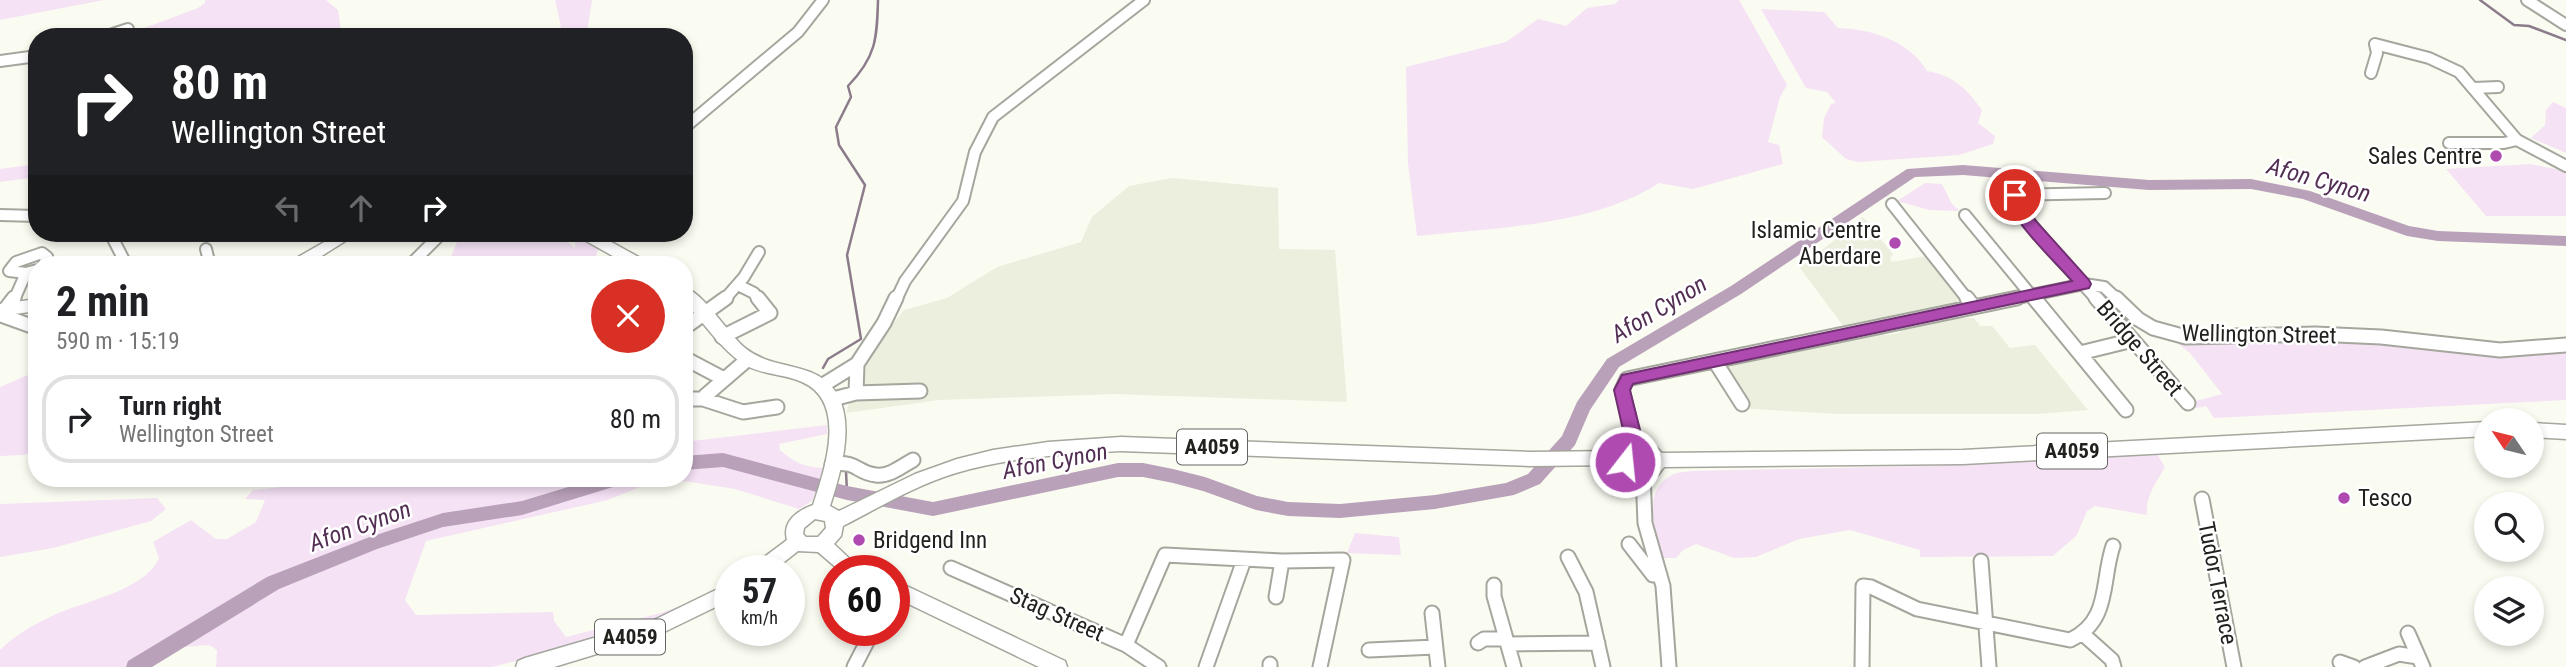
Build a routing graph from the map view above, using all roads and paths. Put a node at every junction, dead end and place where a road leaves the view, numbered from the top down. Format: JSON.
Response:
{"nodes":[{"id":1,"x":823,"y":0,"type":"edge"},
{"id":2,"x":1144,"y":0,"type":"edge"},
{"id":3,"x":2527,"y":0,"type":"edge"},
{"id":4,"x":2566,"y":25,"type":"edge"},
{"id":5,"x":28,"y":57,"type":"edge"},
{"id":6,"x":0,"y":61,"type":"edge"},
{"id":7,"x":2371,"y":73,"type":"dead end"},
{"id":8,"x":2498,"y":87,"type":"dead end"},
{"id":9,"x":2474,"y":88,"type":"junction"},
{"id":10,"x":693,"y":120,"type":"edge"},
{"id":11,"x":2517,"y":140,"type":"junction"},
{"id":12,"x":2449,"y":143,"type":"dead end"},
{"id":13,"x":2566,"y":166,"type":"edge"},
{"id":14,"x":2105,"y":193,"type":"dead end"},
{"id":15,"x":2015,"y":195,"type":"joint"},
{"id":16,"x":1892,"y":204,"type":"dead end"},
{"id":17,"x":0,"y":215,"type":"edge"},
{"id":18,"x":1965,"y":215,"type":"dead end"},
{"id":19,"x":28,"y":216,"type":"edge"},
{"id":20,"x":336,"y":242,"type":"edge"},
{"id":21,"x":433,"y":242,"type":"edge"},
{"id":22,"x":600,"y":242,"type":"edge"},
{"id":23,"x":206,"y":249,"type":"dead end"},
{"id":24,"x":759,"y":252,"type":"dead end"},
{"id":25,"x":28,"y":256,"type":"edge"},
{"id":26,"x":208,"y":256,"type":"edge"},
{"id":27,"x":312,"y":256,"type":"edge"},
{"id":28,"x":419,"y":256,"type":"edge"},
{"id":29,"x":625,"y":256,"type":"edge"},
{"id":30,"x":0,"y":260,"type":"edge"},
{"id":31,"x":12,"y":267,"type":"junction"},
{"id":32,"x":28,"y":272,"type":"edge"},
{"id":33,"x":28,"y":277,"type":"edge"},
{"id":34,"x":2084,"y":284,"type":"junction"},
{"id":35,"x":740,"y":286,"type":"junction"},
{"id":36,"x":2029,"y":296,"type":"junction"},
{"id":37,"x":693,"y":302,"type":"edge"},
{"id":38,"x":28,"y":306,"type":"edge"},
{"id":39,"x":1973,"y":306,"type":"junction"},
{"id":40,"x":2,"y":310,"type":"edge"},
{"id":41,"x":706,"y":316,"type":"junction"},
{"id":42,"x":693,"y":323,"type":"edge"},
{"id":43,"x":28,"y":325,"type":"edge"},
{"id":44,"x":722,"y":337,"type":"junction"},
{"id":45,"x":2133,"y":340,"type":"junction"},
{"id":46,"x":2566,"y":345,"type":"edge"},
{"id":47,"x":2080,"y":353,"type":"junction"},
{"id":48,"x":748,"y":359,"type":"junction"},
{"id":49,"x":693,"y":363,"type":"edge"},
{"id":50,"x":1716,"y":363,"type":"junction"},
{"id":51,"x":857,"y":364,"type":"junction"},
{"id":52,"x":724,"y":379,"type":"junction"},
{"id":53,"x":823,"y":385,"type":"junction"},
{"id":54,"x":920,"y":391,"type":"dead end"},
{"id":55,"x":856,"y":393,"type":"junction"},
{"id":56,"x":705,"y":396,"type":"junction"},
{"id":57,"x":693,"y":398,"type":"edge"},
{"id":58,"x":833,"y":399,"type":"junction"},
{"id":59,"x":2188,"y":403,"type":"dead end"},
{"id":60,"x":1742,"y":404,"type":"dead end"},
{"id":61,"x":777,"y":407,"type":"dead end"},
{"id":62,"x":2126,"y":410,"type":"dead end"},
{"id":63,"x":2474,"y":430,"type":"edge"},
{"id":64,"x":2544,"y":431,"type":"edge"},
{"id":65,"x":2566,"y":432,"type":"edge"},
{"id":66,"x":1630,"y":452,"type":"junction"},
{"id":67,"x":914,"y":460,"type":"dead end"},
{"id":68,"x":1657,"y":460,"type":"junction"},
{"id":69,"x":831,"y":470,"type":"junction"},
{"id":70,"x":1643,"y":473,"type":"junction"},
{"id":71,"x":2202,"y":499,"type":"dead end"},
{"id":72,"x":822,"y":505,"type":"junction"},
{"id":73,"x":836,"y":521,"type":"junction"},
{"id":74,"x":797,"y":542,"type":"junction"},
{"id":75,"x":822,"y":544,"type":"junction"},
{"id":76,"x":1629,"y":544,"type":"dead end"},
{"id":77,"x":2113,"y":546,"type":"dead end"},
{"id":78,"x":780,"y":555,"type":"edge"},
{"id":79,"x":834,"y":555,"type":"edge"},
{"id":80,"x":1568,"y":556,"type":"dead end"},
{"id":81,"x":1244,"y":560,"type":"junction"},
{"id":82,"x":1282,"y":561,"type":"junction"},
{"id":83,"x":1981,"y":561,"type":"dead end"},
{"id":84,"x":951,"y":568,"type":"dead end"},
{"id":85,"x":1660,"y":575,"type":"junction"},
{"id":86,"x":1494,"y":585,"type":"dead end"},
{"id":87,"x":1276,"y":597,"type":"dead end"},
{"id":88,"x":910,"y":598,"type":"edge"},
{"id":89,"x":714,"y":599,"type":"edge"},
{"id":90,"x":1433,"y":614,"type":"dead end"},
{"id":91,"x":1987,"y":624,"type":"junction"},
{"id":92,"x":2408,"y":633,"type":"dead end"},
{"id":93,"x":2083,"y":634,"type":"junction"},
{"id":94,"x":1506,"y":641,"type":"junction"},
{"id":95,"x":1478,"y":643,"type":"dead end"},
{"id":96,"x":1598,"y":643,"type":"junction"},
{"id":97,"x":1126,"y":645,"type":"junction"},
{"id":98,"x":865,"y":646,"type":"edge"},
{"id":99,"x":1435,"y":647,"type":"junction"},
{"id":100,"x":1369,"y":650,"type":"dead end"},
{"id":101,"x":2420,"y":662,"type":"edge"},
{"id":102,"x":525,"y":667,"type":"edge"},
{"id":103,"x":854,"y":667,"type":"edge"},
{"id":104,"x":1058,"y":667,"type":"edge"},
{"id":105,"x":1159,"y":667,"type":"edge"},
{"id":106,"x":1206,"y":667,"type":"edge"},
{"id":107,"x":1320,"y":667,"type":"edge"},
{"id":108,"x":1437,"y":667,"type":"edge"},
{"id":109,"x":1514,"y":667,"type":"edge"},
{"id":110,"x":1603,"y":667,"type":"edge"},
{"id":111,"x":1669,"y":667,"type":"edge"},
{"id":112,"x":1862,"y":667,"type":"edge"},
{"id":113,"x":1989,"y":667,"type":"edge"},
{"id":114,"x":2114,"y":667,"type":"edge"},
{"id":115,"x":2234,"y":667,"type":"edge"},
{"id":116,"x":2365,"y":667,"type":"edge"}],
"edges":[{"from":1,"to":10,"type":"street"},
{"from":2,"to":51,"type":"street"},
{"from":3,"to":4,"type":"street"},
{"from":5,"to":6,"type":"street"},
{"from":7,"to":9,"type":"street"},
{"from":8,"to":9,"type":"street"},
{"from":9,"to":11,"type":"street"},
{"from":11,"to":12,"type":"street"},
{"from":11,"to":13,"type":"street"},
{"from":14,"to":15,"type":"street"},
{"from":15,"to":34,"type":"street","name":"Bridge Street"},
{"from":16,"to":39,"type":"street"},
{"from":17,"to":19,"type":"street"},
{"from":18,"to":36,"type":"street"},
{"from":20,"to":27,"type":"main road"},
{"from":21,"to":28,"type":"street"},
{"from":22,"to":29,"type":"main road"},
{"from":23,"to":26,"type":"street"},
{"from":24,"to":35,"type":"street"},
{"from":25,"to":31,"type":"street"},
{"from":30,"to":31,"type":"street"},
{"from":31,"to":32,"type":"street"},
{"from":33,"to":40,"type":"street"},
{"from":34,"to":36,"type":"street"},
{"from":34,"to":45,"type":"street","name":"Bridge Street"},
{"from":34,"to":46,"type":"street","name":"Wellington Street"},
{"from":35,"to":41,"type":"street"},
{"from":35,"to":44,"type":"street"},
{"from":36,"to":39,"type":"street"},
{"from":36,"to":47,"type":"street"},
{"from":37,"to":41,"type":"main road"},
{"from":38,"to":40,"type":"main road"},
{"from":39,"to":50,"type":"street"},
{"from":40,"to":43,"type":"street"},
{"from":41,"to":42,"type":"street"},
{"from":41,"to":44,"type":"main road"},
{"from":44,"to":48,"type":"main road"},
{"from":45,"to":47,"type":"street"},
{"from":45,"to":59,"type":"street","name":"Bridge Street"},
{"from":47,"to":62,"type":"street"},
{"from":48,"to":52,"type":"street"},
{"from":48,"to":53,"type":"main road"},
{"from":49,"to":52,"type":"street"},
{"from":50,"to":60,"type":"street"},
{"from":50,"to":66,"type":"street"},
{"from":51,"to":53,"type":"street"},
{"from":51,"to":55,"type":"street"},
{"from":52,"to":56,"type":"street"},
{"from":53,"to":58,"type":"main road"},
{"from":54,"to":55,"type":"street"},
{"from":55,"to":58,"type":"street"},
{"from":56,"to":57,"type":"street"},
{"from":56,"to":61,"type":"street"},
{"from":58,"to":69,"type":"main road"},
{"from":63,"to":68,"type":"main road","number":"A4059"},
{"from":64,"to":65,"type":"main road"},
{"from":66,"to":68,"type":"main road"},
{"from":66,"to":70,"type":"main road"},
{"from":66,"to":73,"type":"main road","number":"A4059"},
{"from":67,"to":69,"type":"street"},
{"from":68,"to":70,"type":"main road"},
{"from":69,"to":72,"type":"main road"},
{"from":70,"to":85,"type":"street"},
{"from":71,"to":115,"type":"street","name":"Tudor Terrace"},
{"from":72,"to":73,"type":"main road"},
{"from":72,"to":74,"type":"main road"},
{"from":73,"to":75,"type":"main road"},
{"from":74,"to":75,"type":"main road"},
{"from":74,"to":78,"type":"main road"},
{"from":75,"to":79,"type":"main road"},
{"from":76,"to":85,"type":"street"},
{"from":77,"to":93,"type":"street"},
{"from":80,"to":96,"type":"street"},
{"from":81,"to":82,"type":"street"},
{"from":81,"to":97,"type":"street"},
{"from":81,"to":106,"type":"street"},
{"from":82,"to":87,"type":"street"},
{"from":82,"to":107,"type":"street"},
{"from":83,"to":91,"type":"street"},
{"from":84,"to":97,"type":"street","name":"Stag Street"},
{"from":85,"to":111,"type":"street"},
{"from":86,"to":94,"type":"street"},
{"from":88,"to":104,"type":"main road"},
{"from":89,"to":102,"type":"main road","number":"A4059"},
{"from":90,"to":99,"type":"street"},
{"from":91,"to":93,"type":"street"},
{"from":91,"to":112,"type":"street"},
{"from":91,"to":113,"type":"street"},
{"from":92,"to":101,"type":"street"},
{"from":93,"to":114,"type":"street"},
{"from":94,"to":95,"type":"street"},
{"from":94,"to":96,"type":"street"},
{"from":94,"to":109,"type":"street"},
{"from":96,"to":110,"type":"street"},
{"from":97,"to":105,"type":"street","name":"Stag Street"},
{"from":98,"to":103,"type":"street"},
{"from":99,"to":100,"type":"street"},
{"from":99,"to":108,"type":"street"},
{"from":101,"to":116,"type":"street"}]}
